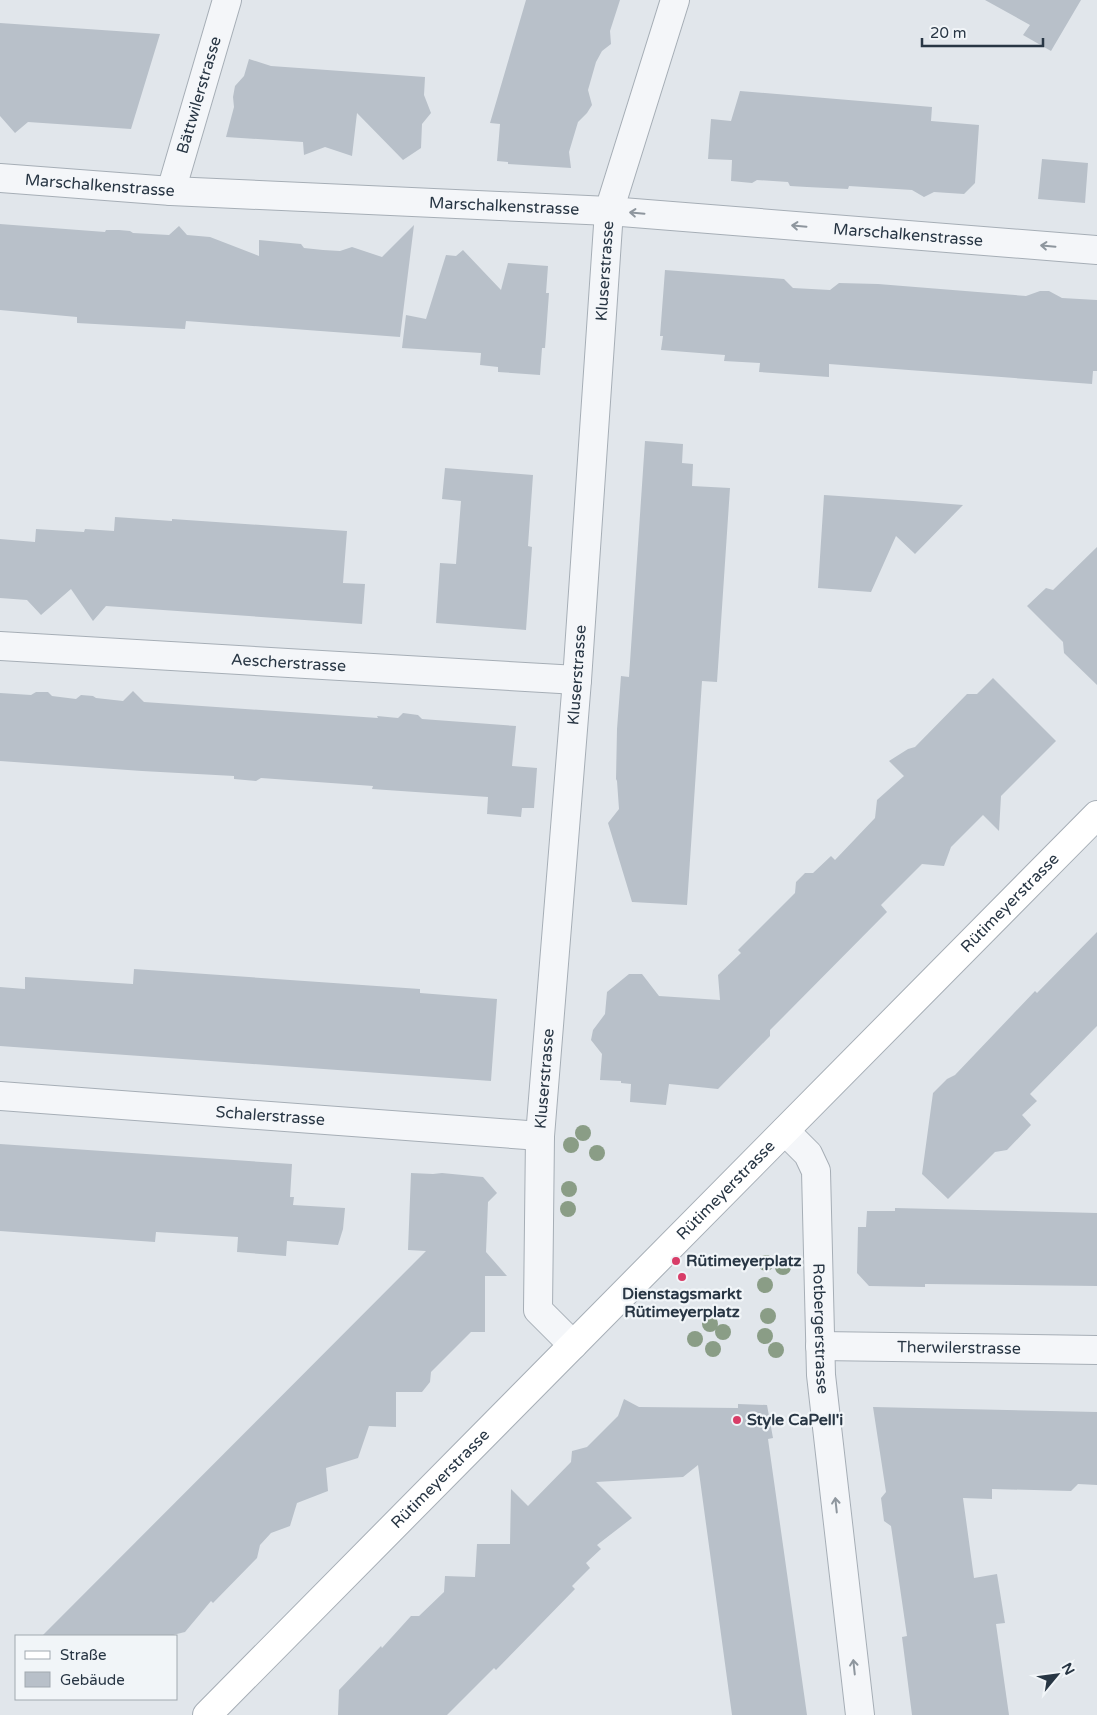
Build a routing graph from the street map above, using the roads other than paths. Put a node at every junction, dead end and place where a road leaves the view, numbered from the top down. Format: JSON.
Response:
{"nodes":[{"id":1,"x":227,"y":0,"type":"edge"},
{"id":2,"x":675,"y":0,"type":"edge"},
{"id":3,"x":0,"y":178,"type":"edge"},
{"id":4,"x":171,"y":191,"type":"junction"},
{"id":5,"x":609,"y":211,"type":"junction"},
{"id":6,"x":1097,"y":250,"type":"edge"},
{"id":7,"x":0,"y":646,"type":"edge"},
{"id":8,"x":576,"y":680,"type":"junction"},
{"id":9,"x":1097,"y":815,"type":"edge"},
{"id":10,"x":0,"y":1096,"type":"edge"},
{"id":11,"x":785,"y":1131,"type":"junction"},
{"id":12,"x":540,"y":1136,"type":"junction"},
{"id":13,"x":573,"y":1345,"type":"junction"},
{"id":14,"x":820,"y":1346,"type":"junction"},
{"id":15,"x":1097,"y":1350,"type":"edge"},
{"id":16,"x":207,"y":1715,"type":"edge"},
{"id":17,"x":860,"y":1715,"type":"edge"}],
"edges":[{"from":1,"to":4,"type":"street","name":"Bättwilerstrasse"},
{"from":2,"to":5,"type":"street","name":"Kluserstrasse"},
{"from":3,"to":4,"type":"street","name":"Marschalkenstrasse"},
{"from":4,"to":5,"type":"street","name":"Marschalkenstrasse"},
{"from":6,"to":5,"type":"street","name":"Marschalkenstrasse","one_way":true},
{"from":5,"to":8,"type":"street","name":"Kluserstrasse"},
{"from":7,"to":8,"type":"street","name":"Aescherstrasse"},
{"from":8,"to":12,"type":"street","name":"Kluserstrasse"},
{"from":9,"to":11,"type":"main road","name":"Rütimeyerstrasse"},
{"from":10,"to":12,"type":"street","name":"Schalerstrasse"},
{"from":11,"to":13,"type":"main road","name":"Rütimeyerstrasse"},
{"from":11,"to":14,"type":"street","name":"Rotbergerstrasse"},
{"from":12,"to":13,"type":"street","name":"Kluserstrasse"},
{"from":13,"to":16,"type":"main road","name":"Rütimeyerstrasse"},
{"from":14,"to":15,"type":"street","name":"Therwilerstrasse"},
{"from":17,"to":14,"type":"street","name":"Rotbergerstrasse","one_way":true}]}
